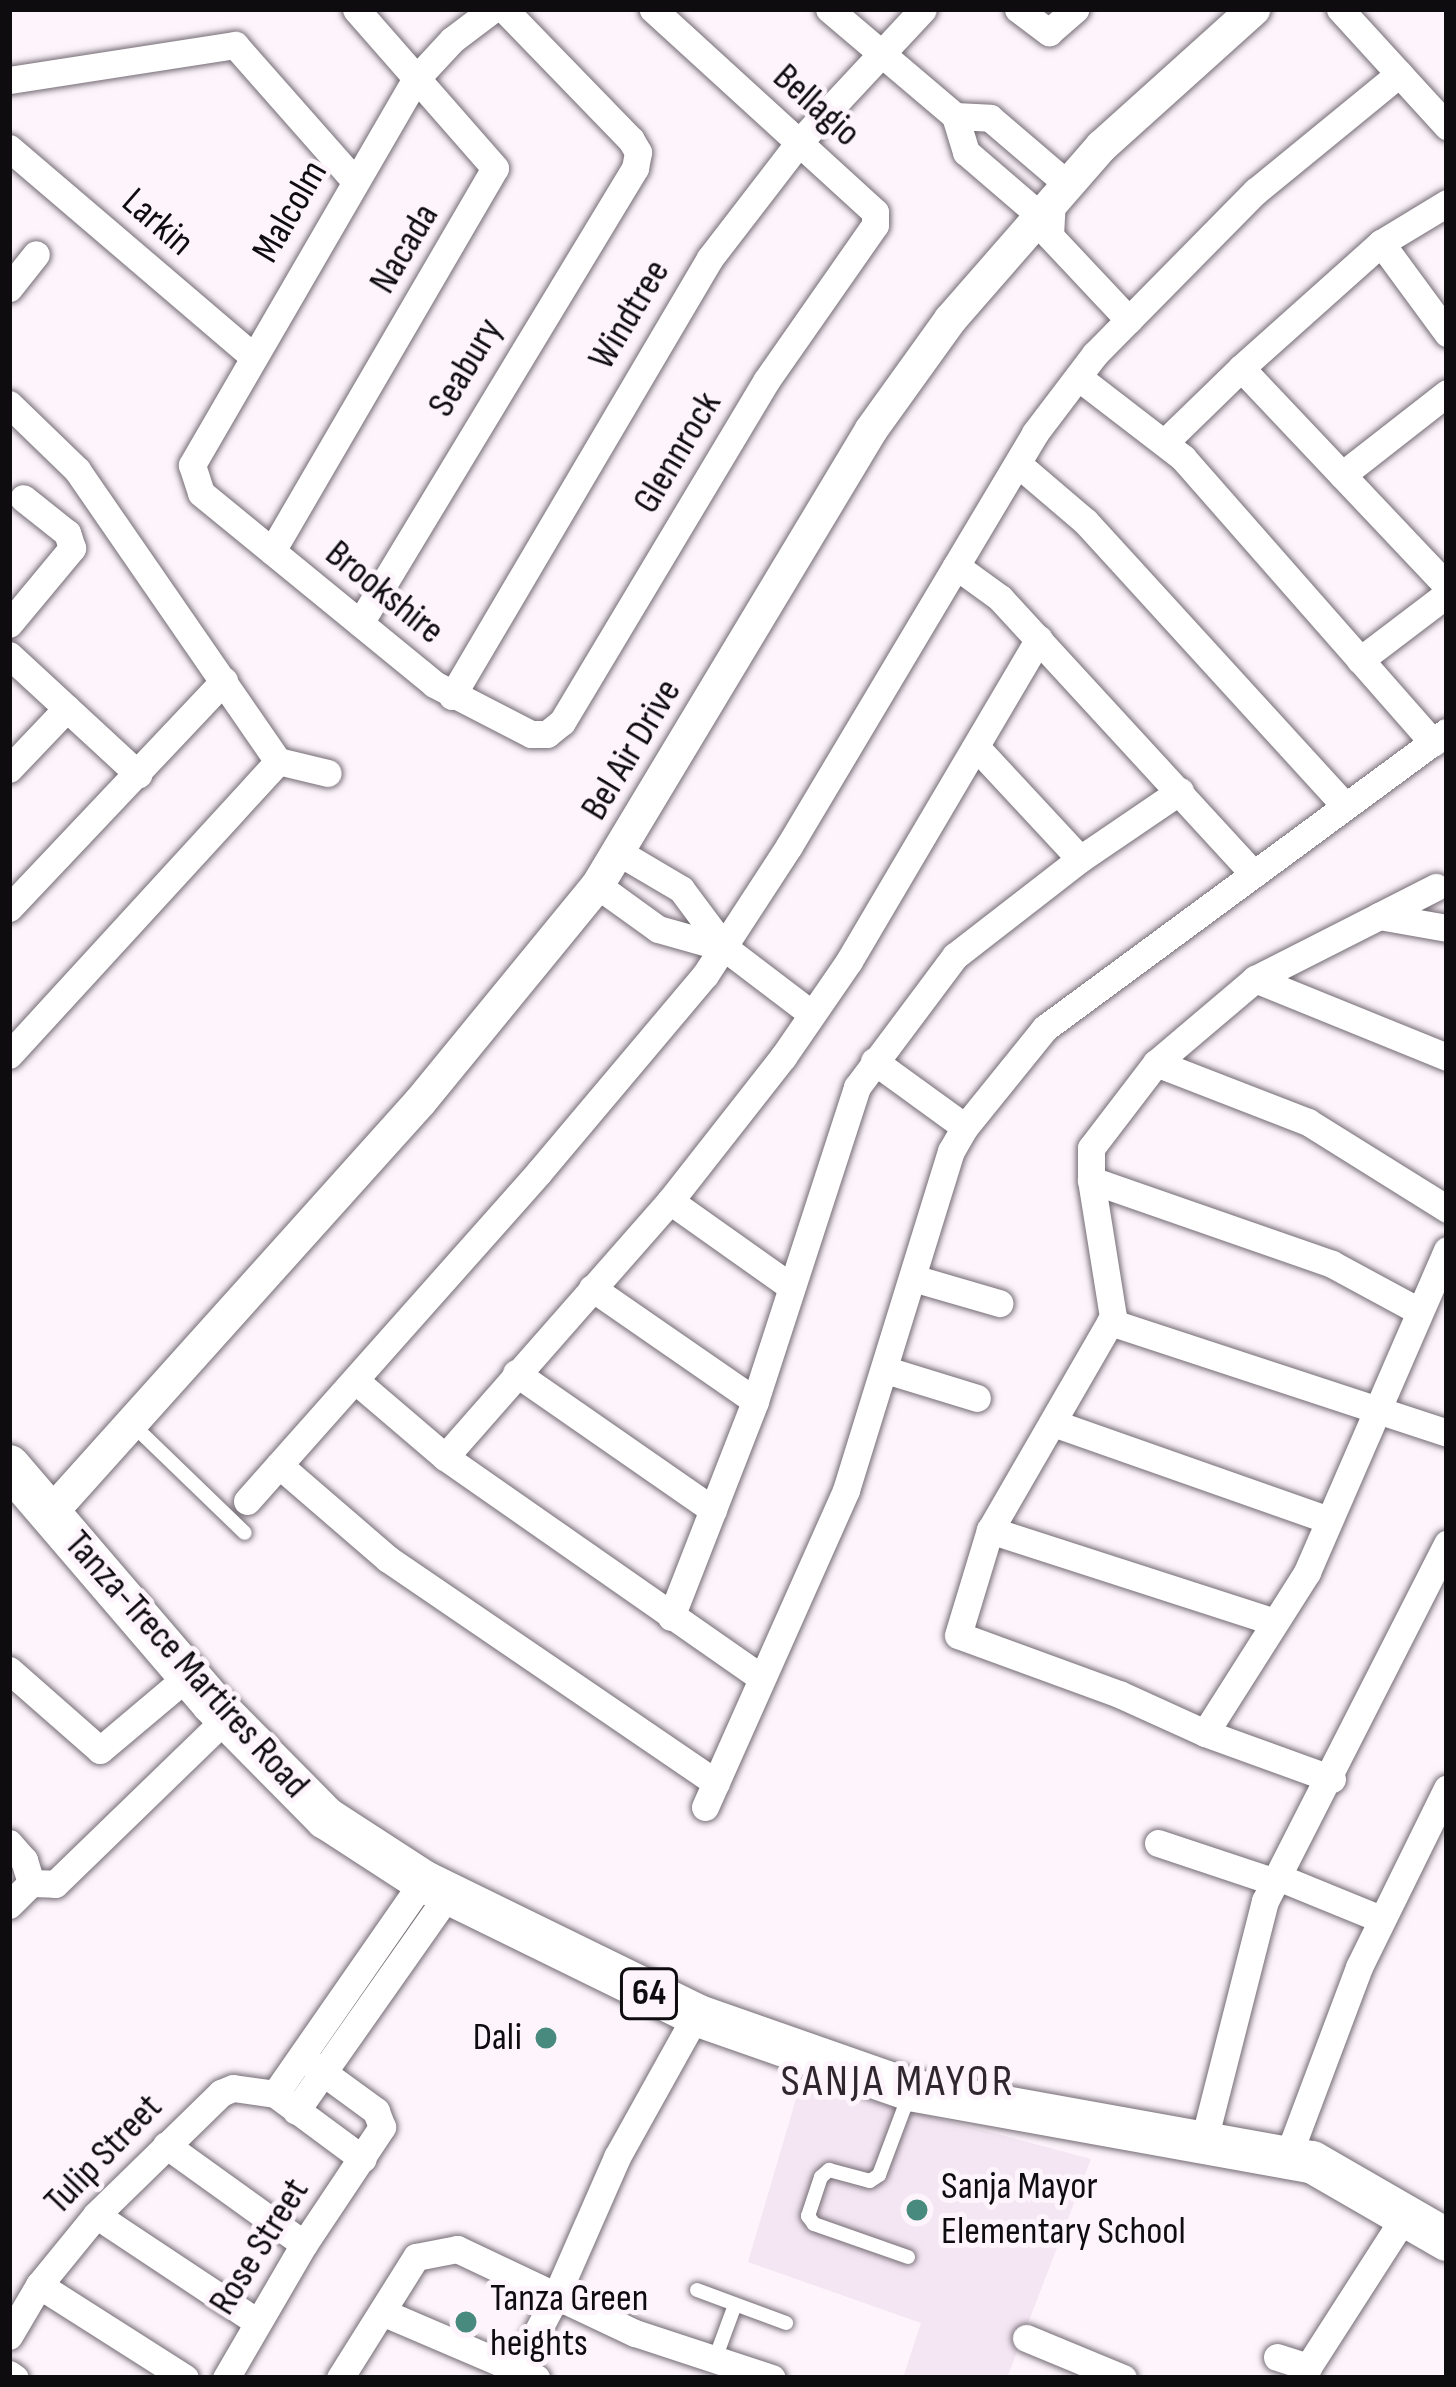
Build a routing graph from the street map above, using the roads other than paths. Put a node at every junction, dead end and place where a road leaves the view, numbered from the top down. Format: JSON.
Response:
{"nodes":[{"id":1,"x":356,"y":9,"type":"edge"},
{"id":2,"x":493,"y":9,"type":"edge"},
{"id":3,"x":504,"y":9,"type":"edge"},
{"id":4,"x":653,"y":9,"type":"edge"},
{"id":5,"x":830,"y":9,"type":"edge"},
{"id":6,"x":923,"y":9,"type":"edge"},
{"id":7,"x":1018,"y":9,"type":"edge"},
{"id":8,"x":1076,"y":9,"type":"edge"},
{"id":9,"x":1253,"y":9,"type":"edge"},
{"id":10,"x":1340,"y":9,"type":"edge"},
{"id":11,"x":880,"y":52,"type":"junction"},
{"id":12,"x":1399,"y":74,"type":"junction"},
{"id":13,"x":9,"y":80,"type":"edge"},
{"id":14,"x":415,"y":80,"type":"junction"},
{"id":15,"x":955,"y":116,"type":"junction"},
{"id":16,"x":1447,"y":126,"type":"edge"},
{"id":17,"x":800,"y":141,"type":"junction"},
{"id":18,"x":9,"y":148,"type":"edge"},
{"id":19,"x":354,"y":179,"type":"junction"},
{"id":20,"x":1052,"y":198,"type":"junction"},
{"id":21,"x":1447,"y":203,"type":"edge"},
{"id":22,"x":875,"y":212,"type":"joint"},
{"id":23,"x":1381,"y":243,"type":"junction"},
{"id":24,"x":36,"y":254,"type":"dead end"},
{"id":25,"x":9,"y":288,"type":"edge"},
{"id":26,"x":1129,"y":320,"type":"junction"},
{"id":27,"x":1447,"y":333,"type":"edge"},
{"id":28,"x":254,"y":357,"type":"junction"},
{"id":29,"x":1240,"y":368,"type":"junction"},
{"id":30,"x":1078,"y":377,"type":"junction"},
{"id":31,"x":1447,"y":393,"type":"edge"},
{"id":32,"x":9,"y":404,"type":"edge"},
{"id":33,"x":1165,"y":442,"type":"junction"},
{"id":34,"x":1018,"y":464,"type":"junction"},
{"id":35,"x":1342,"y":476,"type":"junction"},
{"id":36,"x":193,"y":478,"type":"joint"},
{"id":37,"x":23,"y":498,"type":"dead end"},
{"id":38,"x":272,"y":551,"type":"junction"},
{"id":39,"x":956,"y":566,"type":"junction"},
{"id":40,"x":1447,"y":590,"type":"edge"},
{"id":41,"x":15,"y":606,"type":"edge"},
{"id":42,"x":360,"y":623,"type":"junction"},
{"id":43,"x":1039,"y":639,"type":"junction"},
{"id":44,"x":9,"y":655,"type":"edge"},
{"id":45,"x":1360,"y":660,"type":"junction"},
{"id":46,"x":224,"y":680,"type":"junction"},
{"id":47,"x":452,"y":696,"type":"junction"},
{"id":48,"x":67,"y":708,"type":"junction"},
{"id":49,"x":547,"y":734,"type":"joint"},
{"id":50,"x":1440,"y":738,"type":"edge"},
{"id":51,"x":977,"y":748,"type":"junction"},
{"id":52,"x":278,"y":760,"type":"junction"},
{"id":53,"x":9,"y":769,"type":"edge"},
{"id":54,"x":138,"y":773,"type":"junction"},
{"id":55,"x":328,"y":773,"type":"dead end"},
{"id":56,"x":1180,"y":791,"type":"junction"},
{"id":57,"x":1345,"y":806,"type":"junction"},
{"id":58,"x":620,"y":853,"type":"junction"},
{"id":59,"x":1080,"y":859,"type":"junction"},
{"id":60,"x":1254,"y":874,"type":"junction"},
{"id":61,"x":598,"y":885,"type":"junction"},
{"id":62,"x":1436,"y":886,"type":"dead end"},
{"id":63,"x":9,"y":908,"type":"edge"},
{"id":64,"x":1379,"y":916,"type":"junction"},
{"id":65,"x":1447,"y":928,"type":"edge"},
{"id":66,"x":725,"y":948,"type":"junction"},
{"id":67,"x":1255,"y":979,"type":"junction"},
{"id":68,"x":812,"y":1014,"type":"junction"},
{"id":69,"x":9,"y":1055,"type":"edge"},
{"id":70,"x":1447,"y":1057,"type":"edge"},
{"id":71,"x":874,"y":1061,"type":"junction"},
{"id":72,"x":1156,"y":1063,"type":"junction"},
{"id":73,"x":965,"y":1127,"type":"junction"},
{"id":74,"x":1091,"y":1180,"type":"junction"},
{"id":75,"x":670,"y":1201,"type":"junction"},
{"id":76,"x":1447,"y":1209,"type":"edge"},
{"id":77,"x":1447,"y":1250,"type":"edge"},
{"id":78,"x":914,"y":1279,"type":"junction"},
{"id":79,"x":790,"y":1286,"type":"junction"},
{"id":80,"x":592,"y":1288,"type":"junction"},
{"id":81,"x":999,"y":1303,"type":"dead end"},
{"id":82,"x":1419,"y":1311,"type":"junction"},
{"id":83,"x":1110,"y":1322,"type":"junction"},
{"id":84,"x":886,"y":1370,"type":"junction"},
{"id":85,"x":516,"y":1372,"type":"junction"},
{"id":86,"x":356,"y":1381,"type":"junction"},
{"id":87,"x":976,"y":1398,"type":"dead end"},
{"id":88,"x":754,"y":1401,"type":"junction"},
{"id":89,"x":1375,"y":1408,"type":"junction"},
{"id":90,"x":131,"y":1423,"type":"junction"},
{"id":91,"x":1056,"y":1424,"type":"junction"},
{"id":92,"x":1447,"y":1433,"type":"edge"},
{"id":93,"x":445,"y":1457,"type":"junction"},
{"id":94,"x":279,"y":1465,"type":"junction"},
{"id":95,"x":9,"y":1466,"type":"edge"},
{"id":96,"x":247,"y":1501,"type":"dead end"},
{"id":97,"x":713,"y":1510,"type":"junction"},
{"id":98,"x":50,"y":1514,"type":"junction"},
{"id":99,"x":1329,"y":1520,"type":"junction"},
{"id":100,"x":990,"y":1530,"type":"junction"},
{"id":101,"x":244,"y":1533,"type":"dead end"},
{"id":102,"x":1447,"y":1544,"type":"edge"},
{"id":103,"x":671,"y":1617,"type":"junction"},
{"id":104,"x":1275,"y":1622,"type":"junction"},
{"id":105,"x":9,"y":1670,"type":"edge"},
{"id":106,"x":188,"y":1676,"type":"junction"},
{"id":107,"x":762,"y":1678,"type":"junction"},
{"id":108,"x":226,"y":1718,"type":"junction"},
{"id":109,"x":1205,"y":1733,"type":"junction"},
{"id":110,"x":1332,"y":1778,"type":"junction"},
{"id":111,"x":1447,"y":1788,"type":"edge"},
{"id":112,"x":9,"y":1843,"type":"edge"},
{"id":113,"x":1158,"y":1843,"type":"dead end"},
{"id":114,"x":1277,"y":1880,"type":"junction"},
{"id":115,"x":31,"y":1883,"type":"junction"},
{"id":116,"x":436,"y":1887,"type":"junction"},
{"id":117,"x":9,"y":1905,"type":"edge"},
{"id":118,"x":1381,"y":1919,"type":"junction"},
{"id":119,"x":696,"y":2014,"type":"junction"},
{"id":120,"x":315,"y":2067,"type":"junction"},
{"id":121,"x":910,"y":2090,"type":"junction"},
{"id":122,"x":286,"y":2102,"type":"junction"},
{"id":123,"x":1204,"y":2140,"type":"junction"},
{"id":124,"x":166,"y":2145,"type":"junction"},
{"id":125,"x":1288,"y":2156,"type":"junction"},
{"id":126,"x":363,"y":2159,"type":"junction"},
{"id":127,"x":96,"y":2215,"type":"junction"},
{"id":128,"x":1405,"y":2216,"type":"junction"},
{"id":129,"x":1447,"y":2240,"type":"edge"},
{"id":130,"x":304,"y":2244,"type":"junction"},
{"id":131,"x":908,"y":2258,"type":"dead end"},
{"id":132,"x":697,"y":2290,"type":"dead end"},
{"id":133,"x":556,"y":2296,"type":"junction"},
{"id":134,"x":24,"y":2298,"type":"edge"},
{"id":135,"x":735,"y":2305,"type":"junction"},
{"id":136,"x":382,"y":2312,"type":"junction"},
{"id":137,"x":257,"y":2322,"type":"junction"},
{"id":138,"x":786,"y":2323,"type":"dead end"},
{"id":139,"x":9,"y":2336,"type":"edge"},
{"id":140,"x":1026,"y":2338,"type":"dead end"},
{"id":141,"x":1276,"y":2357,"type":"dead end"},
{"id":142,"x":715,"y":2359,"type":"junction"},
{"id":143,"x":1064,"y":2367,"type":"edge"},
{"id":144,"x":522,"y":2376,"type":"edge"},
{"id":145,"x":185,"y":2378,"type":"edge"},
{"id":146,"x":226,"y":2378,"type":"edge"},
{"id":147,"x":340,"y":2378,"type":"edge"},
{"id":148,"x":772,"y":2378,"type":"edge"},
{"id":149,"x":1123,"y":2378,"type":"edge"}],
"edges":[{"from":1,"to":14,"type":"street","name":"Nacada"},
{"from":2,"to":14,"type":"street","name":"Malcolm"},
{"from":3,"to":42,"type":"street","name":"Seabury"},
{"from":4,"to":17,"type":"street","name":"Bellagio"},
{"from":5,"to":11,"type":"street"},
{"from":6,"to":11,"type":"street","name":"Windtree"},
{"from":7,"to":8,"type":"street"},
{"from":9,"to":20,"type":"street","name":"Bel Air Drive"},
{"from":10,"to":12,"type":"street"},
{"from":11,"to":15,"type":"street"},
{"from":11,"to":17,"type":"street","name":"Windtree"},
{"from":12,"to":16,"type":"street"},
{"from":12,"to":26,"type":"street"},
{"from":13,"to":19,"type":"street"},
{"from":14,"to":19,"type":"street","name":"Malcolm"},
{"from":14,"to":38,"type":"street","name":"Nacada"},
{"from":15,"to":20,"type":"street"},
{"from":15,"to":20,"type":"street"},
{"from":17,"to":22,"type":"street","name":"Bellagio"},
{"from":17,"to":47,"type":"street","name":"Windtree"},
{"from":18,"to":28,"type":"street","name":"Larkin"},
{"from":19,"to":28,"type":"street","name":"Malcolm"},
{"from":20,"to":26,"type":"street"},
{"from":20,"to":58,"type":"street","name":"Bel Air Drive"},
{"from":21,"to":23,"type":"street"},
{"from":22,"to":49,"type":"street","name":"Glennrock"},
{"from":23,"to":27,"type":"street"},
{"from":23,"to":29,"type":"street"},
{"from":24,"to":25,"type":"street"},
{"from":26,"to":30,"type":"street"},
{"from":28,"to":36,"type":"street","name":"Malcolm"},
{"from":29,"to":33,"type":"street"},
{"from":29,"to":35,"type":"street"},
{"from":30,"to":33,"type":"street"},
{"from":30,"to":34,"type":"street"},
{"from":31,"to":35,"type":"street"},
{"from":32,"to":46,"type":"street"},
{"from":33,"to":45,"type":"street"},
{"from":34,"to":39,"type":"street"},
{"from":34,"to":57,"type":"street"},
{"from":35,"to":40,"type":"street"},
{"from":36,"to":38,"type":"street","name":"Brookshire"},
{"from":37,"to":41,"type":"street"},
{"from":38,"to":42,"type":"street","name":"Brookshire"},
{"from":39,"to":43,"type":"street"},
{"from":39,"to":66,"type":"street"},
{"from":40,"to":45,"type":"street"},
{"from":42,"to":47,"type":"street","name":"Brookshire"},
{"from":43,"to":51,"type":"street"},
{"from":43,"to":56,"type":"street"},
{"from":44,"to":48,"type":"street"},
{"from":45,"to":50,"type":"street"},
{"from":46,"to":52,"type":"street"},
{"from":46,"to":54,"type":"street"},
{"from":47,"to":49,"type":"street","name":"Brookshire"},
{"from":48,"to":53,"type":"street"},
{"from":48,"to":54,"type":"street"},
{"from":50,"to":57,"type":"street"},
{"from":51,"to":59,"type":"street"},
{"from":51,"to":68,"type":"street"},
{"from":52,"to":55,"type":"street"},
{"from":52,"to":69,"type":"street"},
{"from":54,"to":63,"type":"street"},
{"from":56,"to":59,"type":"street"},
{"from":56,"to":60,"type":"street"},
{"from":57,"to":60,"type":"street"},
{"from":58,"to":61,"type":"street","name":"Bel Air Drive"},
{"from":58,"to":66,"type":"street"},
{"from":59,"to":71,"type":"street"},
{"from":60,"to":73,"type":"street"},
{"from":61,"to":66,"type":"street"},
{"from":61,"to":90,"type":"street","name":"Bel Air Drive"},
{"from":62,"to":64,"type":"street"},
{"from":64,"to":65,"type":"street"},
{"from":64,"to":67,"type":"street"},
{"from":66,"to":68,"type":"street"},
{"from":66,"to":86,"type":"street"},
{"from":67,"to":70,"type":"street"},
{"from":67,"to":72,"type":"street"},
{"from":68,"to":75,"type":"street"},
{"from":71,"to":73,"type":"street"},
{"from":71,"to":79,"type":"street"},
{"from":72,"to":74,"type":"street"},
{"from":72,"to":76,"type":"street"},
{"from":73,"to":78,"type":"street"},
{"from":74,"to":82,"type":"street"},
{"from":74,"to":83,"type":"street"},
{"from":75,"to":79,"type":"street"},
{"from":75,"to":80,"type":"street"},
{"from":77,"to":82,"type":"street"},
{"from":78,"to":81,"type":"street"},
{"from":78,"to":84,"type":"street"},
{"from":79,"to":88,"type":"street"},
{"from":80,"to":85,"type":"street"},
{"from":80,"to":88,"type":"street"},
{"from":82,"to":89,"type":"street"},
{"from":83,"to":89,"type":"street"},
{"from":83,"to":91,"type":"street"},
{"from":84,"to":87,"type":"street"},
{"from":84,"to":107,"type":"street"},
{"from":85,"to":93,"type":"street"},
{"from":85,"to":97,"type":"street"},
{"from":86,"to":93,"type":"street"},
{"from":86,"to":94,"type":"street"},
{"from":88,"to":97,"type":"street"},
{"from":89,"to":92,"type":"street"},
{"from":89,"to":99,"type":"street"},
{"from":90,"to":98,"type":"street","name":"Bel Air Drive"},
{"from":90,"to":101,"type":"lane"},
{"from":91,"to":99,"type":"street"},
{"from":91,"to":100,"type":"street"},
{"from":93,"to":103,"type":"street"},
{"from":94,"to":96,"type":"street"},
{"from":94,"to":107,"type":"street"},
{"from":95,"to":98,"type":"main road","name":"Tanza-Trece Martires Road","number":"64"},
{"from":97,"to":103,"type":"street"},
{"from":98,"to":106,"type":"main road","name":"Tanza-Trece Martires Road","number":"64"},
{"from":99,"to":104,"type":"street"},
{"from":100,"to":104,"type":"street"},
{"from":100,"to":109,"type":"street"},
{"from":102,"to":110,"type":"street"},
{"from":103,"to":107,"type":"street"},
{"from":104,"to":109,"type":"street"},
{"from":105,"to":106,"type":"street"},
{"from":106,"to":108,"type":"main road","name":"Tanza-Trece Martires Road","number":"64"},
{"from":108,"to":115,"type":"street"},
{"from":108,"to":116,"type":"main road","name":"Tanza-Trece Martires Road","number":"64"},
{"from":109,"to":110,"type":"street"},
{"from":110,"to":114,"type":"street"},
{"from":111,"to":118,"type":"street"},
{"from":112,"to":115,"type":"street"},
{"from":113,"to":114,"type":"street"},
{"from":114,"to":118,"type":"street"},
{"from":114,"to":123,"type":"street"},
{"from":115,"to":117,"type":"street"},
{"from":116,"to":119,"type":"main road","name":"Tanza-Trece Martires Road","number":"64"},
{"from":116,"to":120,"type":"street"},
{"from":118,"to":125,"type":"street"},
{"from":119,"to":121,"type":"main road","name":"Tanza-Trece Martires Road","number":"64"},
{"from":119,"to":133,"type":"street"},
{"from":120,"to":122,"type":"street"},
{"from":120,"to":126,"type":"street"},
{"from":121,"to":123,"type":"main road","name":"Tanza-Trece Martires Road","number":"64"},
{"from":121,"to":131,"type":"lane"},
{"from":122,"to":124,"type":"street","name":"Tulip Street"},
{"from":122,"to":126,"type":"street"},
{"from":123,"to":125,"type":"main road","name":"Tanza-Trece Martires Road","number":"64"},
{"from":124,"to":127,"type":"street","name":"Tulip Street"},
{"from":124,"to":130,"type":"street"},
{"from":125,"to":128,"type":"main road","name":"Tanza-Trece Martires Road","number":"64"},
{"from":126,"to":130,"type":"street","name":"Rose Street"},
{"from":127,"to":134,"type":"street","name":"Tulip Street"},
{"from":127,"to":137,"type":"street"},
{"from":128,"to":129,"type":"main road","name":"Tanza-Trece Martires Road","number":"64"},
{"from":128,"to":141,"type":"street"},
{"from":130,"to":137,"type":"street","name":"Rose Street"},
{"from":132,"to":135,"type":"lane"},
{"from":133,"to":136,"type":"street"},
{"from":133,"to":142,"type":"street"},
{"from":133,"to":144,"type":"street"},
{"from":134,"to":139,"type":"street","name":"Tulip Street"},
{"from":134,"to":145,"type":"street"},
{"from":135,"to":138,"type":"lane"},
{"from":135,"to":142,"type":"lane"},
{"from":136,"to":144,"type":"street"},
{"from":136,"to":147,"type":"street"},
{"from":137,"to":146,"type":"street","name":"Rose Street"},
{"from":140,"to":143,"type":"street"},
{"from":142,"to":148,"type":"street"},
{"from":143,"to":149,"type":"street"}]}
